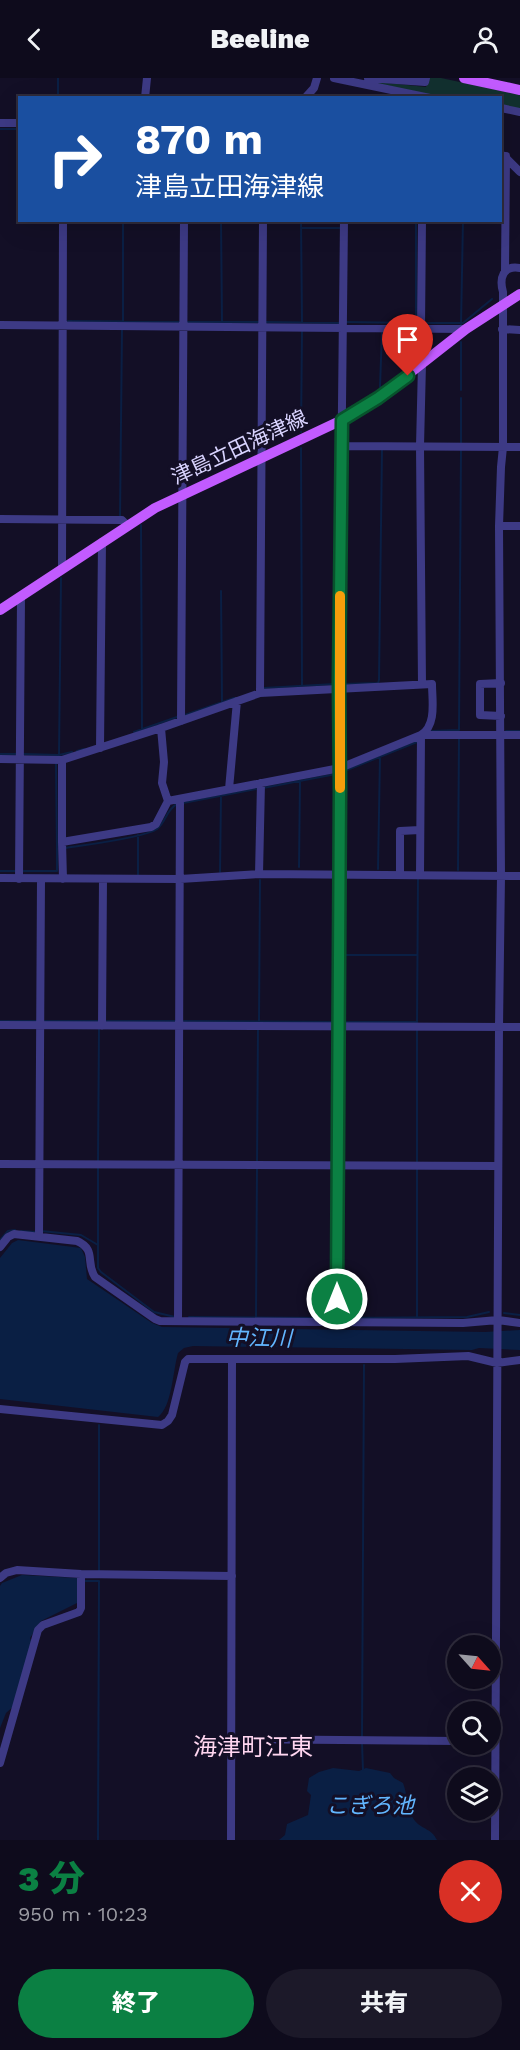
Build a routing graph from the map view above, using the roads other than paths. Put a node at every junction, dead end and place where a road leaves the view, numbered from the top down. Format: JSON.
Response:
{"nodes":[{"id":1,"x":147,"y":78,"type":"edge"},
{"id":2,"x":317,"y":78,"type":"edge"},
{"id":3,"x":334,"y":78,"type":"edge"},
{"id":4,"x":368,"y":78,"type":"edge"},
{"id":5,"x":426,"y":78,"type":"edge"},
{"id":6,"x":464,"y":78,"type":"edge"},
{"id":7,"x":520,"y":90,"type":"edge"},
{"id":8,"x":145,"y":96,"type":"edge"},
{"id":9,"x":307,"y":96,"type":"edge"},
{"id":10,"x":420,"y":96,"type":"edge"},
{"id":11,"x":502,"y":108,"type":"edge"},
{"id":12,"x":520,"y":112,"type":"edge"},
{"id":13,"x":0,"y":123,"type":"edge"},
{"id":14,"x":18,"y":123,"type":"edge"},
{"id":15,"x":503,"y":155,"type":"edge"},
{"id":16,"x":520,"y":172,"type":"edge"},
{"id":17,"x":503,"y":207,"type":"edge"},
{"id":18,"x":63,"y":222,"type":"edge"},
{"id":19,"x":184,"y":222,"type":"edge"},
{"id":20,"x":263,"y":222,"type":"edge"},
{"id":21,"x":344,"y":222,"type":"edge"},
{"id":22,"x":422,"y":222,"type":"edge"},
{"id":23,"x":520,"y":268,"type":"edge"},
{"id":24,"x":505,"y":271,"type":"junction"},
{"id":25,"x":520,"y":294,"type":"edge"},
{"id":26,"x":502,"y":305,"type":"junction"},
{"id":27,"x":0,"y":326,"type":"edge"},
{"id":28,"x":63,"y":326,"type":"junction"},
{"id":29,"x":182,"y":327,"type":"junction"},
{"id":30,"x":262,"y":327,"type":"junction"},
{"id":31,"x":343,"y":327,"type":"junction"},
{"id":32,"x":421,"y":328,"type":"junction"},
{"id":33,"x":466,"y":329,"type":"junction"},
{"id":34,"x":502,"y":329,"type":"junction"},
{"id":35,"x":520,"y":330,"type":"edge"},
{"id":36,"x":422,"y":364,"type":"junction"},
{"id":37,"x":342,"y":420,"type":"junction"},
{"id":38,"x":341,"y":446,"type":"junction"},
{"id":39,"x":420,"y":446,"type":"junction"},
{"id":40,"x":503,"y":447,"type":"junction"},
{"id":41,"x":520,"y":447,"type":"edge"},
{"id":42,"x":261,"y":458,"type":"junction"},
{"id":43,"x":182,"y":495,"type":"junction"},
{"id":44,"x":0,"y":519,"type":"edge"},
{"id":45,"x":62,"y":519,"type":"junction"},
{"id":46,"x":127,"y":525,"type":"junction"},
{"id":47,"x":499,"y":526,"type":"junction"},
{"id":48,"x":520,"y":526,"type":"edge"},
{"id":49,"x":102,"y":542,"type":"junction"},
{"id":50,"x":62,"y":568,"type":"junction"},
{"id":51,"x":21,"y":597,"type":"junction"},
{"id":52,"x":0,"y":610,"type":"edge"},
{"id":53,"x":422,"y":684,"type":"junction"},
{"id":54,"x":501,"y":684,"type":"junction"},
{"id":55,"x":340,"y":688,"type":"junction"},
{"id":56,"x":260,"y":693,"type":"junction"},
{"id":57,"x":237,"y":701,"type":"junction"},
{"id":58,"x":501,"y":716,"type":"junction"},
{"id":59,"x":181,"y":721,"type":"junction"},
{"id":60,"x":161,"y":728,"type":"junction"},
{"id":61,"x":421,"y":735,"type":"junction"},
{"id":62,"x":501,"y":735,"type":"junction"},
{"id":63,"x":520,"y":735,"type":"edge"},
{"id":64,"x":100,"y":748,"type":"junction"},
{"id":65,"x":0,"y":759,"type":"edge"},
{"id":66,"x":20,"y":759,"type":"junction"},
{"id":67,"x":62,"y":759,"type":"junction"},
{"id":68,"x":340,"y":768,"type":"junction"},
{"id":69,"x":261,"y":783,"type":"junction"},
{"id":70,"x":229,"y":789,"type":"junction"},
{"id":71,"x":180,"y":799,"type":"junction"},
{"id":72,"x":168,"y":801,"type":"junction"},
{"id":73,"x":420,"y":830,"type":"junction"},
{"id":74,"x":62,"y":842,"type":"junction"},
{"id":75,"x":260,"y":874,"type":"junction"},
{"id":76,"x":340,"y":874,"type":"junction"},
{"id":77,"x":400,"y":875,"type":"junction"},
{"id":78,"x":420,"y":875,"type":"junction"},
{"id":79,"x":501,"y":876,"type":"junction"},
{"id":80,"x":520,"y":876,"type":"edge"},
{"id":81,"x":0,"y":878,"type":"edge"},
{"id":82,"x":19,"y":879,"type":"junction"},
{"id":83,"x":41,"y":879,"type":"junction"},
{"id":84,"x":63,"y":879,"type":"junction"},
{"id":85,"x":103,"y":879,"type":"junction"},
{"id":86,"x":180,"y":879,"type":"junction"},
{"id":87,"x":0,"y":1025,"type":"edge"},
{"id":88,"x":41,"y":1025,"type":"junction"},
{"id":89,"x":102,"y":1026,"type":"junction"},
{"id":90,"x":180,"y":1026,"type":"junction"},
{"id":91,"x":339,"y":1026,"type":"junction"},
{"id":92,"x":499,"y":1027,"type":"junction"},
{"id":93,"x":520,"y":1027,"type":"edge"},
{"id":94,"x":0,"y":1164,"type":"edge"},
{"id":95,"x":40,"y":1164,"type":"junction"},
{"id":96,"x":179,"y":1165,"type":"junction"},
{"id":97,"x":338,"y":1165,"type":"junction"},
{"id":98,"x":498,"y":1166,"type":"junction"},
{"id":99,"x":39,"y":1236,"type":"junction"},
{"id":100,"x":0,"y":1247,"type":"edge"},
{"id":101,"x":178,"y":1320,"type":"junction"},
{"id":102,"x":337,"y":1322,"type":"junction"},
{"id":103,"x":498,"y":1323,"type":"junction"},
{"id":104,"x":520,"y":1323,"type":"edge"},
{"id":105,"x":232,"y":1359,"type":"junction"},
{"id":106,"x":497,"y":1359,"type":"junction"},
{"id":107,"x":520,"y":1360,"type":"edge"},
{"id":108,"x":0,"y":1409,"type":"edge"},
{"id":109,"x":232,"y":1576,"type":"junction"},
{"id":110,"x":0,"y":1578,"type":"edge"},
{"id":111,"x":81,"y":1578,"type":"junction"},
{"id":112,"x":493,"y":1701,"type":"edge"},
{"id":113,"x":231,"y":1739,"type":"junction"},
{"id":114,"x":447,"y":1741,"type":"edge"},
{"id":115,"x":493,"y":1755,"type":"edge"},
{"id":116,"x":0,"y":1763,"type":"edge"},
{"id":117,"x":231,"y":1840,"type":"edge"},
{"id":118,"x":495,"y":1840,"type":"edge"}],
"edges":[{"from":1,"to":8,"type":"street"},
{"from":2,"to":9,"type":"street"},
{"from":3,"to":10,"type":"street"},
{"from":4,"to":5,"type":"street"},
{"from":6,"to":7,"type":"main road"},
{"from":11,"to":12,"type":"street"},
{"from":13,"to":14,"type":"street"},
{"from":15,"to":16,"type":"street"},
{"from":15,"to":17,"type":"street"},
{"from":17,"to":24,"type":"street"},
{"from":18,"to":28,"type":"street"},
{"from":19,"to":29,"type":"street"},
{"from":20,"to":30,"type":"street"},
{"from":21,"to":31,"type":"street"},
{"from":22,"to":32,"type":"street"},
{"from":23,"to":24,"type":"street"},
{"from":24,"to":26,"type":"street"},
{"from":25,"to":26,"type":"main road","name":"津島立田海津線"},
{"from":26,"to":33,"type":"main road","name":"津島立田海津線"},
{"from":26,"to":34,"type":"street"},
{"from":27,"to":28,"type":"street"},
{"from":28,"to":29,"type":"street"},
{"from":28,"to":45,"type":"street"},
{"from":29,"to":30,"type":"street"},
{"from":29,"to":43,"type":"street"},
{"from":30,"to":31,"type":"street"},
{"from":30,"to":42,"type":"street"},
{"from":31,"to":32,"type":"street"},
{"from":31,"to":37,"type":"street"},
{"from":32,"to":33,"type":"street"},
{"from":33,"to":36,"type":"main road","name":"津島立田海津線"},
{"from":34,"to":35,"type":"street"},
{"from":34,"to":40,"type":"street"},
{"from":36,"to":37,"type":"main road","name":"津島立田海津線"},
{"from":36,"to":39,"type":"street"},
{"from":37,"to":38,"type":"street"},
{"from":37,"to":42,"type":"main road","name":"津島立田海津線"},
{"from":38,"to":39,"type":"street"},
{"from":38,"to":55,"type":"street"},
{"from":39,"to":40,"type":"street"},
{"from":39,"to":53,"type":"street"},
{"from":40,"to":41,"type":"street"},
{"from":40,"to":47,"type":"street"},
{"from":42,"to":43,"type":"main road","name":"津島立田海津線"},
{"from":42,"to":56,"type":"street"},
{"from":43,"to":46,"type":"main road","name":"津島立田海津線"},
{"from":43,"to":59,"type":"street"},
{"from":44,"to":45,"type":"street"},
{"from":45,"to":46,"type":"street"},
{"from":45,"to":50,"type":"street"},
{"from":46,"to":49,"type":"main road","name":"津島立田海津線"},
{"from":47,"to":48,"type":"street"},
{"from":47,"to":54,"type":"street"},
{"from":49,"to":50,"type":"main road","name":"津島立田海津線"},
{"from":49,"to":64,"type":"street"},
{"from":50,"to":51,"type":"main road","name":"津島立田海津線"},
{"from":51,"to":52,"type":"main road","name":"津島立田海津線"},
{"from":51,"to":66,"type":"street"},
{"from":53,"to":55,"type":"street"},
{"from":53,"to":61,"type":"street"},
{"from":54,"to":58,"type":"street"},
{"from":54,"to":58,"type":"street"},
{"from":55,"to":56,"type":"street"},
{"from":55,"to":68,"type":"street"},
{"from":56,"to":57,"type":"street"},
{"from":57,"to":59,"type":"street"},
{"from":57,"to":70,"type":"street"},
{"from":58,"to":62,"type":"street"},
{"from":59,"to":60,"type":"street"},
{"from":60,"to":64,"type":"street"},
{"from":60,"to":72,"type":"street"},
{"from":61,"to":62,"type":"street"},
{"from":61,"to":68,"type":"street"},
{"from":61,"to":73,"type":"street"},
{"from":62,"to":63,"type":"street"},
{"from":62,"to":79,"type":"street"},
{"from":64,"to":67,"type":"street"},
{"from":65,"to":66,"type":"street"},
{"from":66,"to":67,"type":"street"},
{"from":66,"to":82,"type":"street"},
{"from":67,"to":74,"type":"street"},
{"from":68,"to":69,"type":"street"},
{"from":68,"to":76,"type":"street"},
{"from":69,"to":70,"type":"street"},
{"from":69,"to":75,"type":"street"},
{"from":70,"to":71,"type":"street"},
{"from":71,"to":72,"type":"street"},
{"from":71,"to":86,"type":"street"},
{"from":72,"to":74,"type":"street"},
{"from":73,"to":77,"type":"street"},
{"from":73,"to":78,"type":"street"},
{"from":74,"to":84,"type":"street"},
{"from":75,"to":76,"type":"street"},
{"from":75,"to":86,"type":"street"},
{"from":76,"to":77,"type":"street"},
{"from":76,"to":91,"type":"street"},
{"from":77,"to":78,"type":"street"},
{"from":78,"to":79,"type":"street"},
{"from":79,"to":80,"type":"street"},
{"from":79,"to":92,"type":"street"},
{"from":81,"to":82,"type":"street"},
{"from":82,"to":83,"type":"street"},
{"from":83,"to":84,"type":"street"},
{"from":83,"to":88,"type":"street"},
{"from":84,"to":85,"type":"street"},
{"from":85,"to":86,"type":"street"},
{"from":85,"to":89,"type":"street"},
{"from":86,"to":90,"type":"street"},
{"from":87,"to":88,"type":"street"},
{"from":88,"to":89,"type":"street"},
{"from":88,"to":95,"type":"street"},
{"from":89,"to":90,"type":"street"},
{"from":90,"to":91,"type":"street"},
{"from":90,"to":96,"type":"street"},
{"from":91,"to":92,"type":"street"},
{"from":91,"to":97,"type":"street"},
{"from":92,"to":93,"type":"street"},
{"from":92,"to":98,"type":"street"},
{"from":94,"to":95,"type":"street"},
{"from":95,"to":96,"type":"street"},
{"from":95,"to":99,"type":"street"},
{"from":96,"to":97,"type":"street"},
{"from":96,"to":101,"type":"street"},
{"from":97,"to":98,"type":"street"},
{"from":97,"to":102,"type":"street"},
{"from":98,"to":103,"type":"street"},
{"from":99,"to":100,"type":"street"},
{"from":99,"to":101,"type":"street"},
{"from":101,"to":102,"type":"street"},
{"from":102,"to":103,"type":"street"},
{"from":103,"to":104,"type":"street"},
{"from":103,"to":106,"type":"street"},
{"from":105,"to":106,"type":"street"},
{"from":105,"to":108,"type":"street"},
{"from":105,"to":109,"type":"street"},
{"from":106,"to":107,"type":"street"},
{"from":106,"to":112,"type":"street"},
{"from":109,"to":111,"type":"street"},
{"from":109,"to":113,"type":"street"},
{"from":110,"to":111,"type":"street"},
{"from":111,"to":116,"type":"street"},
{"from":113,"to":114,"type":"street"},
{"from":113,"to":117,"type":"street"},
{"from":115,"to":118,"type":"street"}]}
